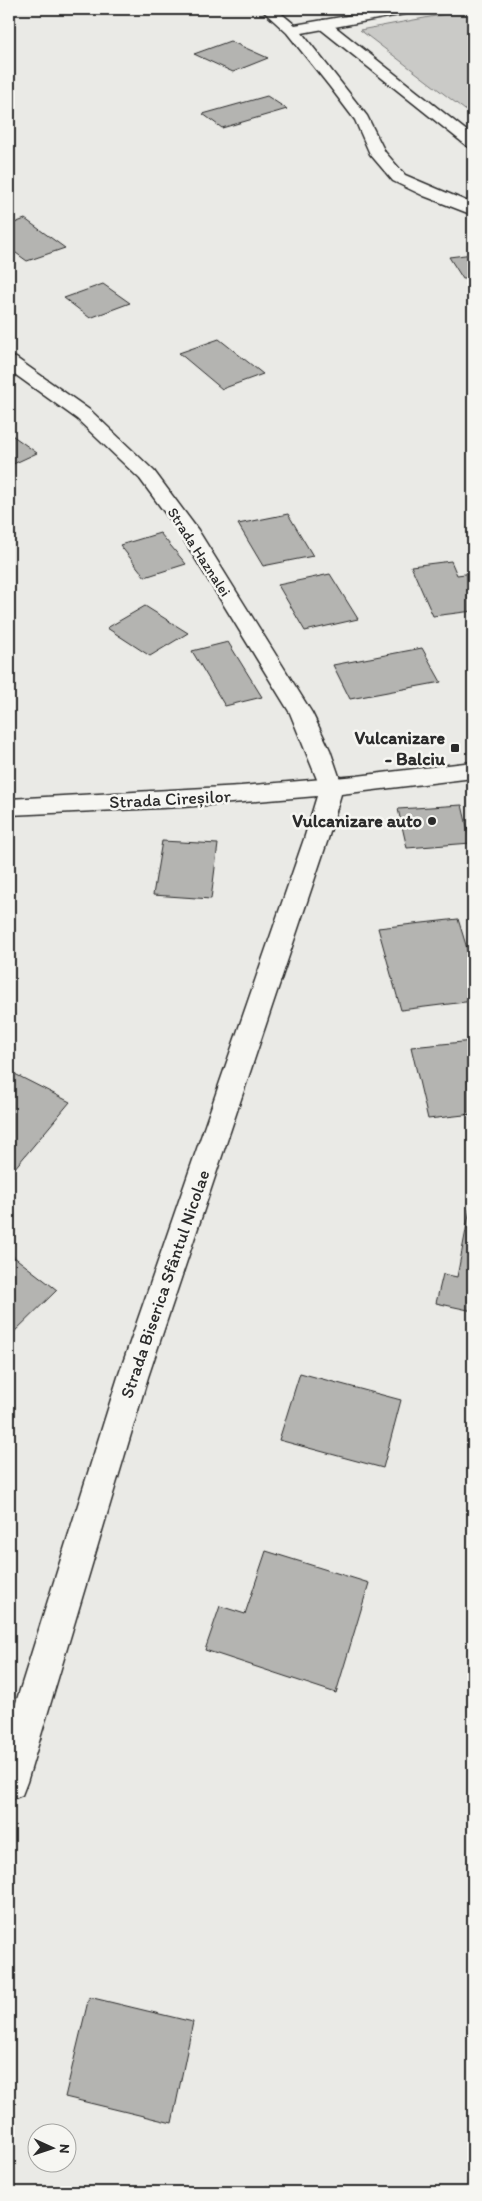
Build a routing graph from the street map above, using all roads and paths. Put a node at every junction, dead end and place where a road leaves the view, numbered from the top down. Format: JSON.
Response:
{"nodes":[{"id":1,"x":268,"y":9,"type":"edge"},
{"id":2,"x":410,"y":9,"type":"edge"},
{"id":3,"x":323,"y":24,"type":"junction"},
{"id":4,"x":292,"y":30,"type":"junction"},
{"id":5,"x":473,"y":143,"type":"edge"},
{"id":6,"x":473,"y":210,"type":"edge"},
{"id":7,"x":9,"y":362,"type":"edge"},
{"id":8,"x":473,"y":770,"type":"edge"},
{"id":9,"x":331,"y":788,"type":"junction"},
{"id":10,"x":9,"y":807,"type":"edge"},
{"id":11,"x":9,"y":1782,"type":"edge"}],
"edges":[{"from":1,"to":4,"type":"street"},
{"from":2,"to":3,"type":"street"},
{"from":3,"to":4,"type":"street"},
{"from":3,"to":5,"type":"street"},
{"from":4,"to":6,"type":"street"},
{"from":7,"to":9,"type":"street","name":"Strada Haznalei"},
{"from":8,"to":9,"type":"street","name":"Strada Cireșilor"},
{"from":9,"to":10,"type":"street","name":"Strada Cireșilor"},
{"from":9,"to":11,"type":"street","name":"Strada Biserica Sfântul Nicolae"}]}
